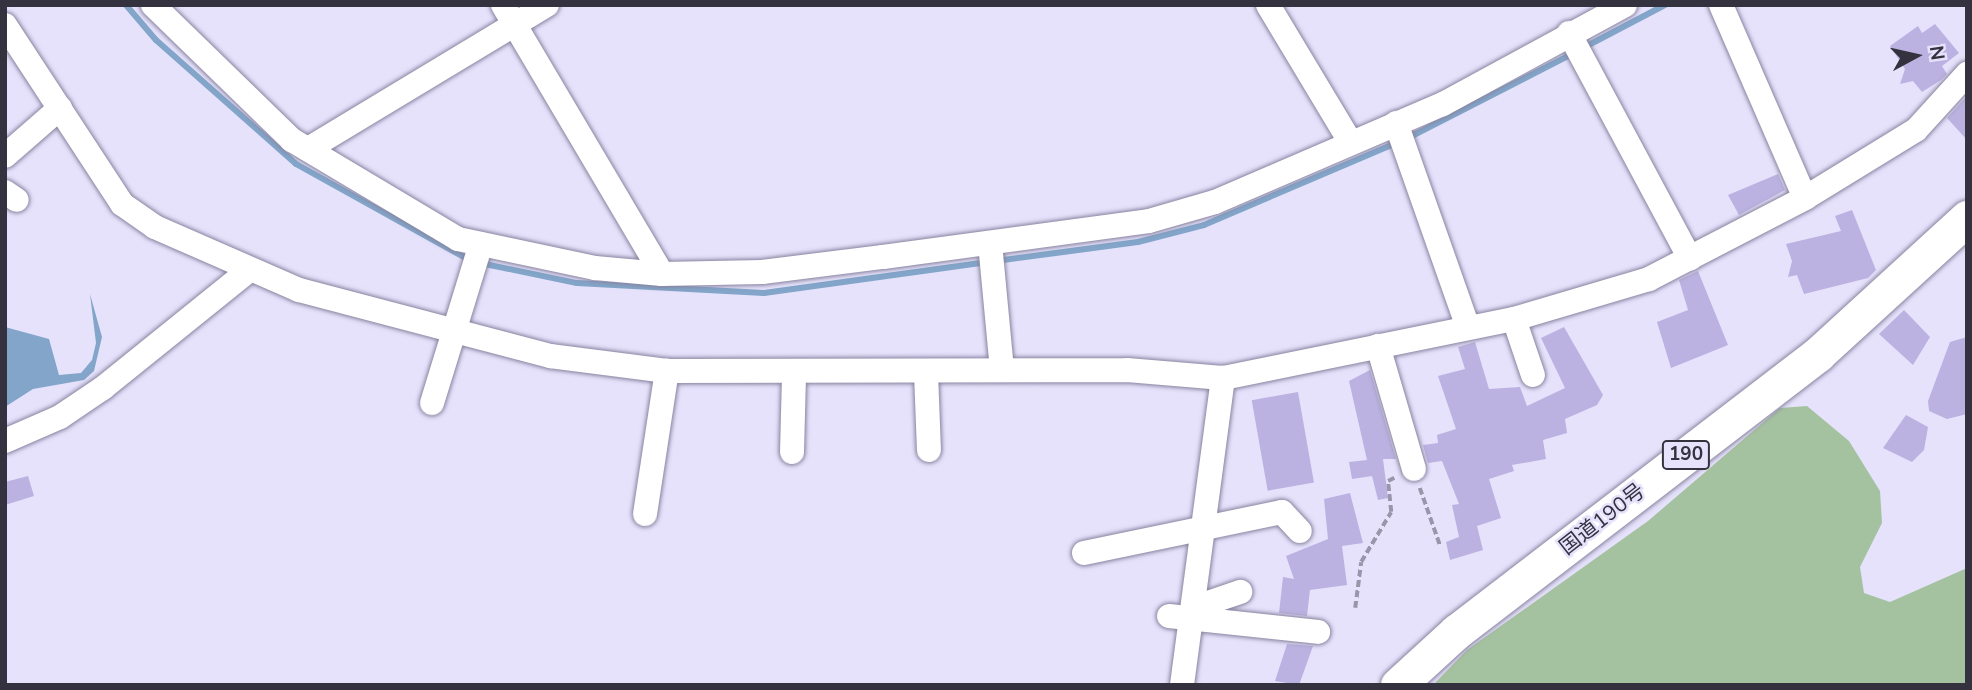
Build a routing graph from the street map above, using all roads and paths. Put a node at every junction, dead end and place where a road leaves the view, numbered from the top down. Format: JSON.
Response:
{"nodes":[{"id":1,"x":153,"y":5,"type":"edge"},
{"id":2,"x":547,"y":5,"type":"edge"},
{"id":3,"x":1268,"y":5,"type":"edge"},
{"id":4,"x":1625,"y":5,"type":"edge"},
{"id":5,"x":1721,"y":5,"type":"edge"},
{"id":6,"x":509,"y":15,"type":"edge"},
{"id":7,"x":5,"y":24,"type":"edge"},
{"id":8,"x":1569,"y":33,"type":"junction"},
{"id":9,"x":1967,"y":74,"type":"edge"},
{"id":10,"x":61,"y":108,"type":"junction"},
{"id":11,"x":1396,"y":124,"type":"junction"},
{"id":12,"x":1351,"y":143,"type":"junction"},
{"id":13,"x":308,"y":149,"type":"junction"},
{"id":14,"x":5,"y":156,"type":"edge"},
{"id":15,"x":1805,"y":198,"type":"junction"},
{"id":16,"x":1967,"y":218,"type":"edge"},
{"id":17,"x":990,"y":243,"type":"junction"},
{"id":18,"x":481,"y":244,"type":"junction"},
{"id":19,"x":1690,"y":259,"type":"junction"},
{"id":20,"x":247,"y":272,"type":"junction"},
{"id":21,"x":662,"y":274,"type":"junction"},
{"id":22,"x":1514,"y":319,"type":"junction"},
{"id":23,"x":1468,"y":328,"type":"junction"},
{"id":24,"x":457,"y":330,"type":"junction"},
{"id":25,"x":1378,"y":346,"type":"junction"},
{"id":26,"x":1002,"y":369,"type":"junction"},
{"id":27,"x":667,"y":371,"type":"junction"},
{"id":28,"x":926,"y":373,"type":"junction"},
{"id":29,"x":794,"y":374,"type":"junction"},
{"id":30,"x":1533,"y":375,"type":"dead end"},
{"id":31,"x":1223,"y":378,"type":"junction"},
{"id":32,"x":432,"y":403,"type":"dead end"},
{"id":33,"x":5,"y":441,"type":"edge"},
{"id":34,"x":929,"y":450,"type":"dead end"},
{"id":35,"x":792,"y":452,"type":"dead end"},
{"id":36,"x":1414,"y":469,"type":"junction"},
{"id":37,"x":645,"y":514,"type":"dead end"},
{"id":38,"x":1200,"y":529,"type":"junction"},
{"id":39,"x":1300,"y":531,"type":"dead end"},
{"id":40,"x":1440,"y":545,"type":"dead end"},
{"id":41,"x":1084,"y":553,"type":"dead end"},
{"id":42,"x":1240,"y":592,"type":"dead end"},
{"id":43,"x":1355,"y":608,"type":"dead end"},
{"id":44,"x":1184,"y":614,"type":"junction"},
{"id":45,"x":1318,"y":632,"type":"dead end"},
{"id":46,"x":1182,"y":685,"type":"edge"},
{"id":47,"x":1398,"y":685,"type":"edge"}],
"edges":[{"from":1,"to":13,"type":"street"},
{"from":2,"to":6,"type":"street"},
{"from":3,"to":12,"type":"street"},
{"from":4,"to":8,"type":"street"},
{"from":5,"to":15,"type":"street"},
{"from":6,"to":13,"type":"street"},
{"from":6,"to":21,"type":"street"},
{"from":7,"to":10,"type":"street"},
{"from":8,"to":11,"type":"street"},
{"from":8,"to":19,"type":"street"},
{"from":9,"to":15,"type":"street"},
{"from":10,"to":14,"type":"street"},
{"from":10,"to":20,"type":"street"},
{"from":11,"to":12,"type":"street"},
{"from":11,"to":23,"type":"street"},
{"from":12,"to":17,"type":"street"},
{"from":13,"to":18,"type":"street"},
{"from":15,"to":19,"type":"street"},
{"from":16,"to":47,"type":"highway","name":"国道190号","number":"190"},
{"from":17,"to":21,"type":"street"},
{"from":17,"to":26,"type":"street"},
{"from":18,"to":21,"type":"street"},
{"from":18,"to":24,"type":"street"},
{"from":19,"to":22,"type":"street"},
{"from":20,"to":24,"type":"street"},
{"from":20,"to":33,"type":"street"},
{"from":22,"to":23,"type":"street"},
{"from":22,"to":30,"type":"street"},
{"from":23,"to":25,"type":"street"},
{"from":24,"to":27,"type":"street"},
{"from":24,"to":32,"type":"street"},
{"from":25,"to":31,"type":"street"},
{"from":25,"to":36,"type":"street"},
{"from":26,"to":28,"type":"street"},
{"from":26,"to":31,"type":"street"},
{"from":27,"to":29,"type":"street"},
{"from":27,"to":37,"type":"street"},
{"from":28,"to":29,"type":"street"},
{"from":28,"to":34,"type":"street"},
{"from":29,"to":35,"type":"street"},
{"from":31,"to":38,"type":"street"},
{"from":36,"to":40,"type":"path"},
{"from":36,"to":43,"type":"path"},
{"from":38,"to":39,"type":"street"},
{"from":38,"to":41,"type":"street"},
{"from":38,"to":44,"type":"street"},
{"from":42,"to":44,"type":"street"},
{"from":44,"to":45,"type":"street"},
{"from":44,"to":46,"type":"street"}]}
